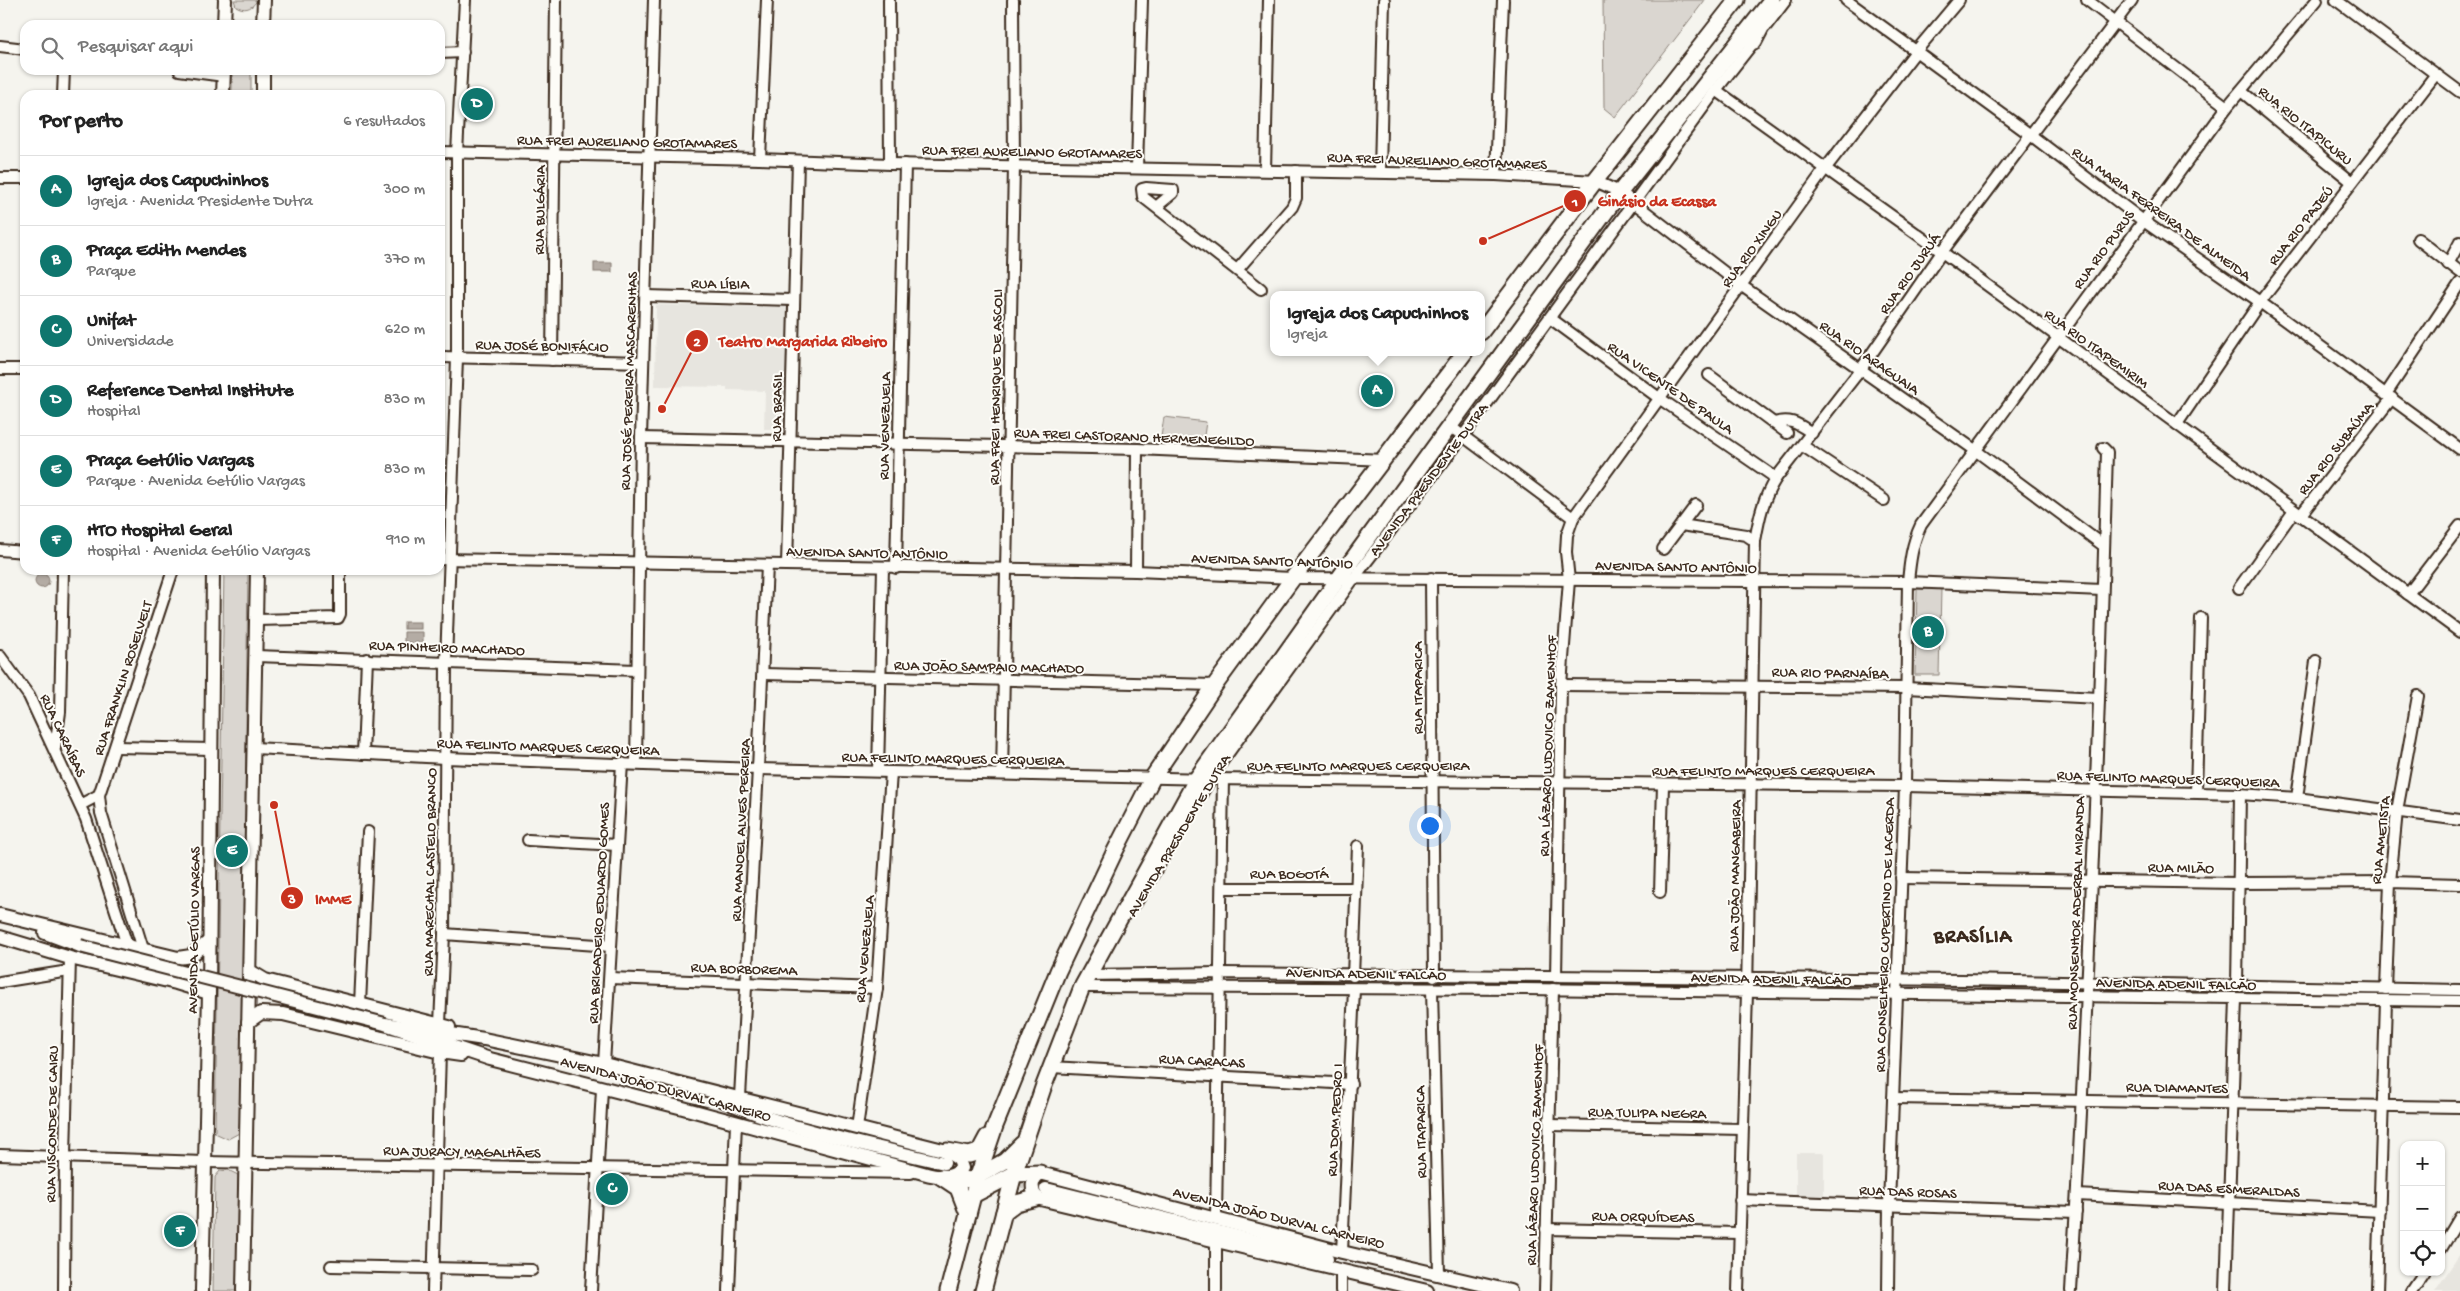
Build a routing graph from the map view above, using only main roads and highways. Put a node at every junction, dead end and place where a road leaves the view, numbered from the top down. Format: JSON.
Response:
{"nodes":[{"id":1,"x":225,"y":0,"type":"edge"},
{"id":2,"x":264,"y":0,"type":"edge"},
{"id":3,"x":1774,"y":0,"type":"edge"},
{"id":4,"x":1734,"y":2,"type":"edge"},
{"id":5,"x":224,"y":20,"type":"edge"},
{"id":6,"x":263,"y":20,"type":"edge"},
{"id":7,"x":1754,"y":41,"type":"road end"},
{"id":8,"x":224,"y":75,"type":"edge"},
{"id":9,"x":263,"y":75,"type":"edge"},
{"id":10,"x":223,"y":90,"type":"edge"},
{"id":11,"x":264,"y":90,"type":"edge"},
{"id":12,"x":1485,"y":327,"type":"edge"},
{"id":13,"x":1462,"y":356,"type":"edge"},
{"id":14,"x":214,"y":575,"type":"edge"},
{"id":15,"x":257,"y":575,"type":"edge"},
{"id":16,"x":0,"y":916,"type":"edge"},
{"id":17,"x":0,"y":936,"type":"edge"},
{"id":18,"x":209,"y":941,"type":"junction"},
{"id":19,"x":80,"y":946,"type":"junction"},
{"id":20,"x":178,"y":958,"type":"junction"},
{"id":21,"x":250,"y":971,"type":"junction"},
{"id":22,"x":176,"y":983,"type":"junction"},
{"id":23,"x":295,"y":988,"type":"junction"},
{"id":24,"x":209,"y":993,"type":"junction"},
{"id":25,"x":283,"y":1014,"type":"junction"},
{"id":26,"x":248,"y":1022,"type":"junction"},
{"id":27,"x":385,"y":1024,"type":"junction"},
{"id":28,"x":484,"y":1039,"type":"junction"},
{"id":29,"x":490,"y":1059,"type":"junction"},
{"id":30,"x":694,"y":1088,"type":"junction"},
{"id":31,"x":691,"y":1110,"type":"junction"},
{"id":32,"x":769,"y":1118,"type":"junction"},
{"id":33,"x":995,"y":1126,"type":"junction"},
{"id":34,"x":1026,"y":1142,"type":"junction"},
{"id":35,"x":944,"y":1164,"type":"junction"},
{"id":36,"x":1014,"y":1174,"type":"junction"},
{"id":37,"x":1040,"y":1174,"type":"junction"},
{"id":38,"x":978,"y":1176,"type":"junction"},
{"id":39,"x":1041,"y":1193,"type":"junction"},
{"id":40,"x":975,"y":1194,"type":"junction"},
{"id":41,"x":1004,"y":1212,"type":"junction"},
{"id":42,"x":968,"y":1214,"type":"junction"},
{"id":43,"x":1342,"y":1252,"type":"junction"},
{"id":44,"x":1326,"y":1258,"type":"junction"},
{"id":45,"x":1341,"y":1270,"type":"junction"},
{"id":46,"x":202,"y":1291,"type":"edge"},
{"id":47,"x":243,"y":1291,"type":"edge"},
{"id":48,"x":948,"y":1291,"type":"edge"},
{"id":49,"x":983,"y":1291,"type":"edge"},
{"id":50,"x":1427,"y":1291,"type":"edge"},
{"id":51,"x":1510,"y":1291,"type":"edge"}],
"edges":[{"from":1,"to":5,"type":"main road"},
{"from":2,"to":6,"type":"main road"},
{"from":3,"to":7,"type":"highway"},
{"from":3,"to":34,"type":"highway","name":"AVENIDA PRESIDENTE DUTRA"},
{"from":4,"to":12,"type":"highway"},
{"from":8,"to":10,"type":"main road"},
{"from":9,"to":11,"type":"main road"},
{"from":13,"to":33,"type":"highway"},
{"from":14,"to":18,"type":"main road","name":"AVENIDA GETÚLIO VARGAS"},
{"from":15,"to":21,"type":"main road"},
{"from":16,"to":19,"type":"main road","name":"AVENIDA JOÃO DURVAL CARNEIRO"},
{"from":16,"to":20,"type":"main road","name":"AVENIDA JOÃO DURVAL CARNEIRO"},
{"from":17,"to":19,"type":"main road","name":"AVENIDA JOÃO DURVAL CARNEIRO"},
{"from":17,"to":22,"type":"main road","name":"AVENIDA JOÃO DURVAL CARNEIRO"},
{"from":18,"to":20,"type":"main road"},
{"from":18,"to":24,"type":"main road","name":"AVENIDA GETÚLIO VARGAS"},
{"from":19,"to":27,"type":"main road","name":"AVENIDA JOÃO DURVAL CARNEIRO","bridge":true},
{"from":20,"to":22,"type":"main road"},
{"from":21,"to":23,"type":"main road"},
{"from":21,"to":26,"type":"main road"},
{"from":22,"to":24,"type":"main road","name":"AVENIDA JOÃO DURVAL CARNEIRO"},
{"from":23,"to":25,"type":"main road"},
{"from":23,"to":28,"type":"main road"},
{"from":24,"to":46,"type":"main road","name":"AVENIDA GETÚLIO VARGAS"},
{"from":25,"to":26,"type":"main road"},
{"from":25,"to":29,"type":"main road"},
{"from":26,"to":47,"type":"main road"},
{"from":27,"to":28,"type":"main road","name":"AVENIDA JOÃO DURVAL CARNEIRO"},
{"from":27,"to":29,"type":"main road","name":"AVENIDA JOÃO DURVAL CARNEIRO"},
{"from":28,"to":30,"type":"main road","name":"AVENIDA JOÃO DURVAL CARNEIRO"},
{"from":29,"to":31,"type":"main road","name":"AVENIDA JOÃO DURVAL CARNEIRO"},
{"from":30,"to":32,"type":"main road"},
{"from":30,"to":35,"type":"main road","name":"AVENIDA JOÃO DURVAL CARNEIRO"},
{"from":31,"to":32,"type":"main road"},
{"from":31,"to":35,"type":"main road","name":"AVENIDA JOÃO DURVAL CARNEIRO"},
{"from":32,"to":35,"type":"main road"},
{"from":33,"to":35,"type":"highway"},
{"from":33,"to":38,"type":"highway"},
{"from":34,"to":36,"type":"highway","name":"AVENIDA PRESIDENTE DUTRA"},
{"from":34,"to":37,"type":"highway"},
{"from":34,"to":38,"type":"highway"},
{"from":35,"to":38,"type":"highway"},
{"from":35,"to":42,"type":"highway"},
{"from":36,"to":37,"type":"highway"},
{"from":36,"to":40,"type":"highway"},
{"from":36,"to":41,"type":"highway","name":"AVENIDA PRESIDENTE DUTRA"},
{"from":37,"to":39,"type":"main road"},
{"from":37,"to":43,"type":"main road","name":"AVENIDA JOÃO DURVAL CARNEIRO"},
{"from":38,"to":40,"type":"highway"},
{"from":39,"to":41,"type":"highway"},
{"from":39,"to":44,"type":"main road"},
{"from":39,"to":45,"type":"main road"},
{"from":40,"to":42,"type":"highway"},
{"from":41,"to":49,"type":"highway","name":"AVENIDA PRESIDENTE DUTRA"},
{"from":42,"to":48,"type":"highway"},
{"from":43,"to":44,"type":"main road"},
{"from":43,"to":51,"type":"main road","name":"AVENIDA JOÃO DURVAL CARNEIRO"},
{"from":44,"to":45,"type":"main road"},
{"from":45,"to":50,"type":"main road"}]}
